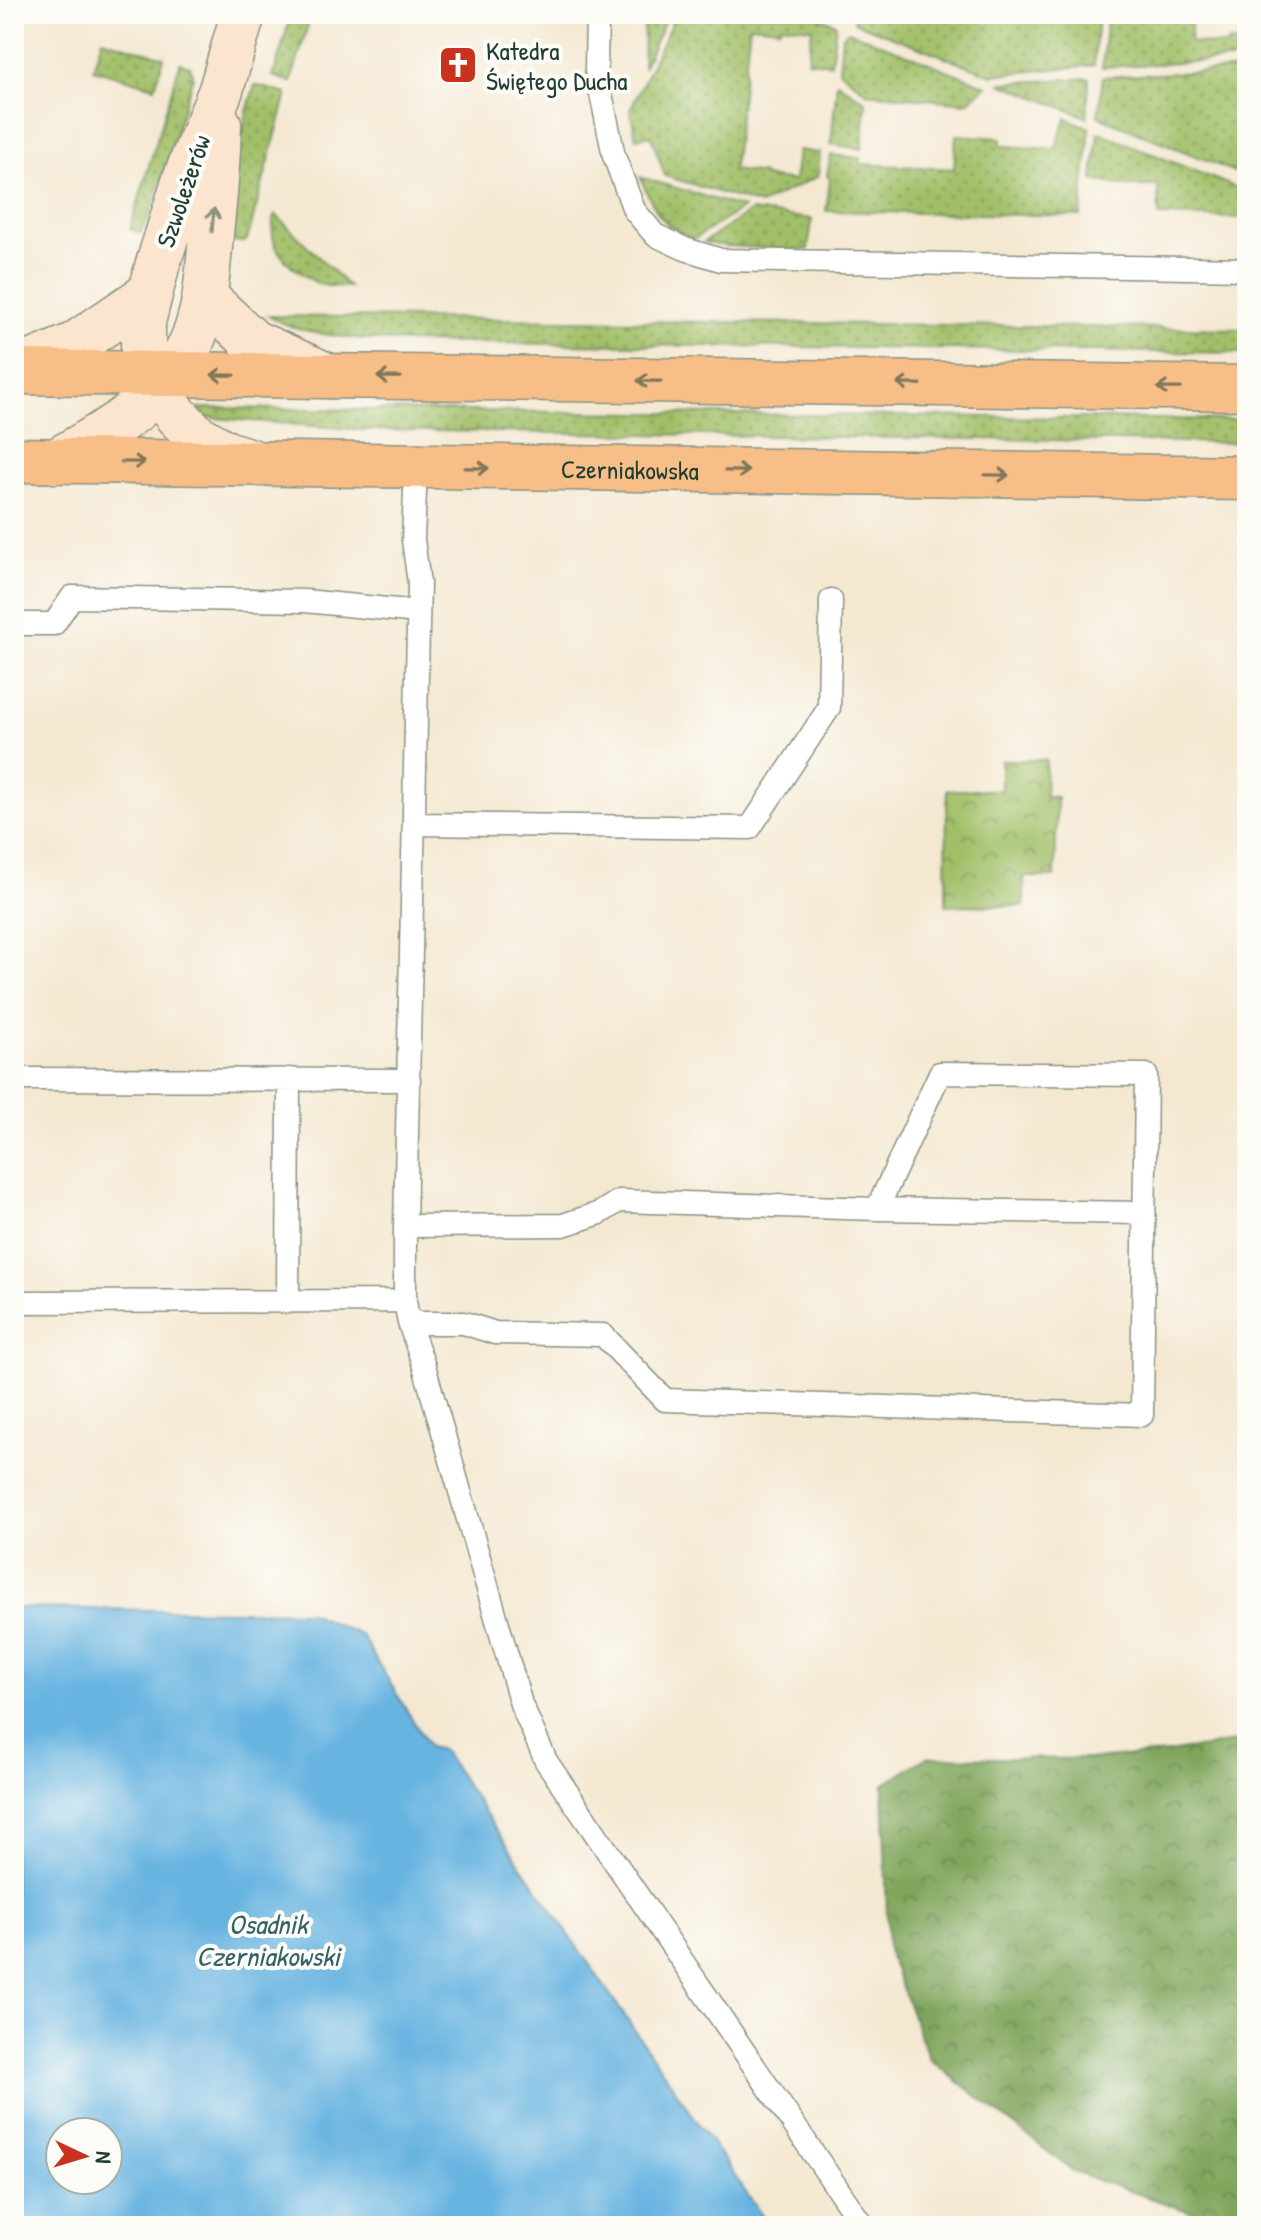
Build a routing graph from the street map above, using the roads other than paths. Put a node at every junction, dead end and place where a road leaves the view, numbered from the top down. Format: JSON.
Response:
{"nodes":[{"id":1,"x":243,"y":14,"type":"edge"},
{"id":2,"x":597,"y":14,"type":"edge"},
{"id":3,"x":221,"y":90,"type":"junction"},
{"id":4,"x":1247,"y":269,"type":"edge"},
{"id":5,"x":149,"y":294,"type":"junction"},
{"id":6,"x":206,"y":298,"type":"junction"},
{"id":7,"x":14,"y":371,"type":"edge"},
{"id":8,"x":329,"y":376,"type":"junction"},
{"id":9,"x":160,"y":379,"type":"junction"},
{"id":10,"x":1247,"y":388,"type":"edge"},
{"id":11,"x":34,"y":461,"type":"edge"},
{"id":12,"x":260,"y":464,"type":"junction"},
{"id":13,"x":416,"y":468,"type":"junction"},
{"id":14,"x":1247,"y":478,"type":"edge"},
{"id":15,"x":831,"y":600,"type":"dead end"},
{"id":16,"x":418,"y":612,"type":"junction"},
{"id":17,"x":14,"y":624,"type":"edge"},
{"id":18,"x":414,"y":824,"type":"junction"},
{"id":19,"x":14,"y":1079,"type":"edge"},
{"id":20,"x":289,"y":1079,"type":"junction"},
{"id":21,"x":409,"y":1080,"type":"junction"},
{"id":22,"x":877,"y":1209,"type":"junction"},
{"id":23,"x":1144,"y":1213,"type":"junction"},
{"id":24,"x":405,"y":1226,"type":"junction"},
{"id":25,"x":14,"y":1302,"type":"edge"},
{"id":26,"x":288,"y":1302,"type":"junction"},
{"id":27,"x":407,"y":1312,"type":"junction"},
{"id":28,"x":863,"y":2226,"type":"edge"}],
"edges":[{"from":1,"to":3,"type":"street","name":"Szwoleżerów"},
{"from":2,"to":4,"type":"lane"},
{"from":3,"to":5,"type":"street","name":"Szwoleżerów"},
{"from":6,"to":3,"type":"street","name":"Szwoleżerów","one_way":true},
{"from":5,"to":7,"type":"street"},
{"from":5,"to":9,"type":"street","name":"Szwoleżerów"},
{"from":6,"to":8,"type":"street"},
{"from":6,"to":9,"type":"street","name":"Szwoleżerów"},
{"from":7,"to":9,"type":"main road"},
{"from":8,"to":9,"type":"main road","one_way":true},
{"from":10,"to":8,"type":"main road","one_way":true},
{"from":9,"to":11,"type":"street","name":"Szwoleżerów"},
{"from":9,"to":12,"type":"street","name":"Szwoleżerów"},
{"from":11,"to":12,"type":"main road","name":"Czerniakowska","one_way":true},
{"from":12,"to":13,"type":"main road","name":"Czerniakowska"},
{"from":13,"to":14,"type":"main road","name":"Czerniakowska","one_way":true},
{"from":13,"to":16,"type":"lane"},
{"from":15,"to":18,"type":"lane"},
{"from":16,"to":17,"type":"lane"},
{"from":16,"to":18,"type":"lane"},
{"from":18,"to":21,"type":"lane"},
{"from":19,"to":20,"type":"lane"},
{"from":20,"to":21,"type":"lane"},
{"from":20,"to":26,"type":"lane"},
{"from":21,"to":24,"type":"lane"},
{"from":22,"to":23,"type":"lane"},
{"from":22,"to":23,"type":"lane"},
{"from":22,"to":24,"type":"lane"},
{"from":23,"to":27,"type":"lane"},
{"from":24,"to":27,"type":"lane"},
{"from":25,"to":26,"type":"lane"},
{"from":26,"to":27,"type":"lane"},
{"from":27,"to":28,"type":"lane"}]}
